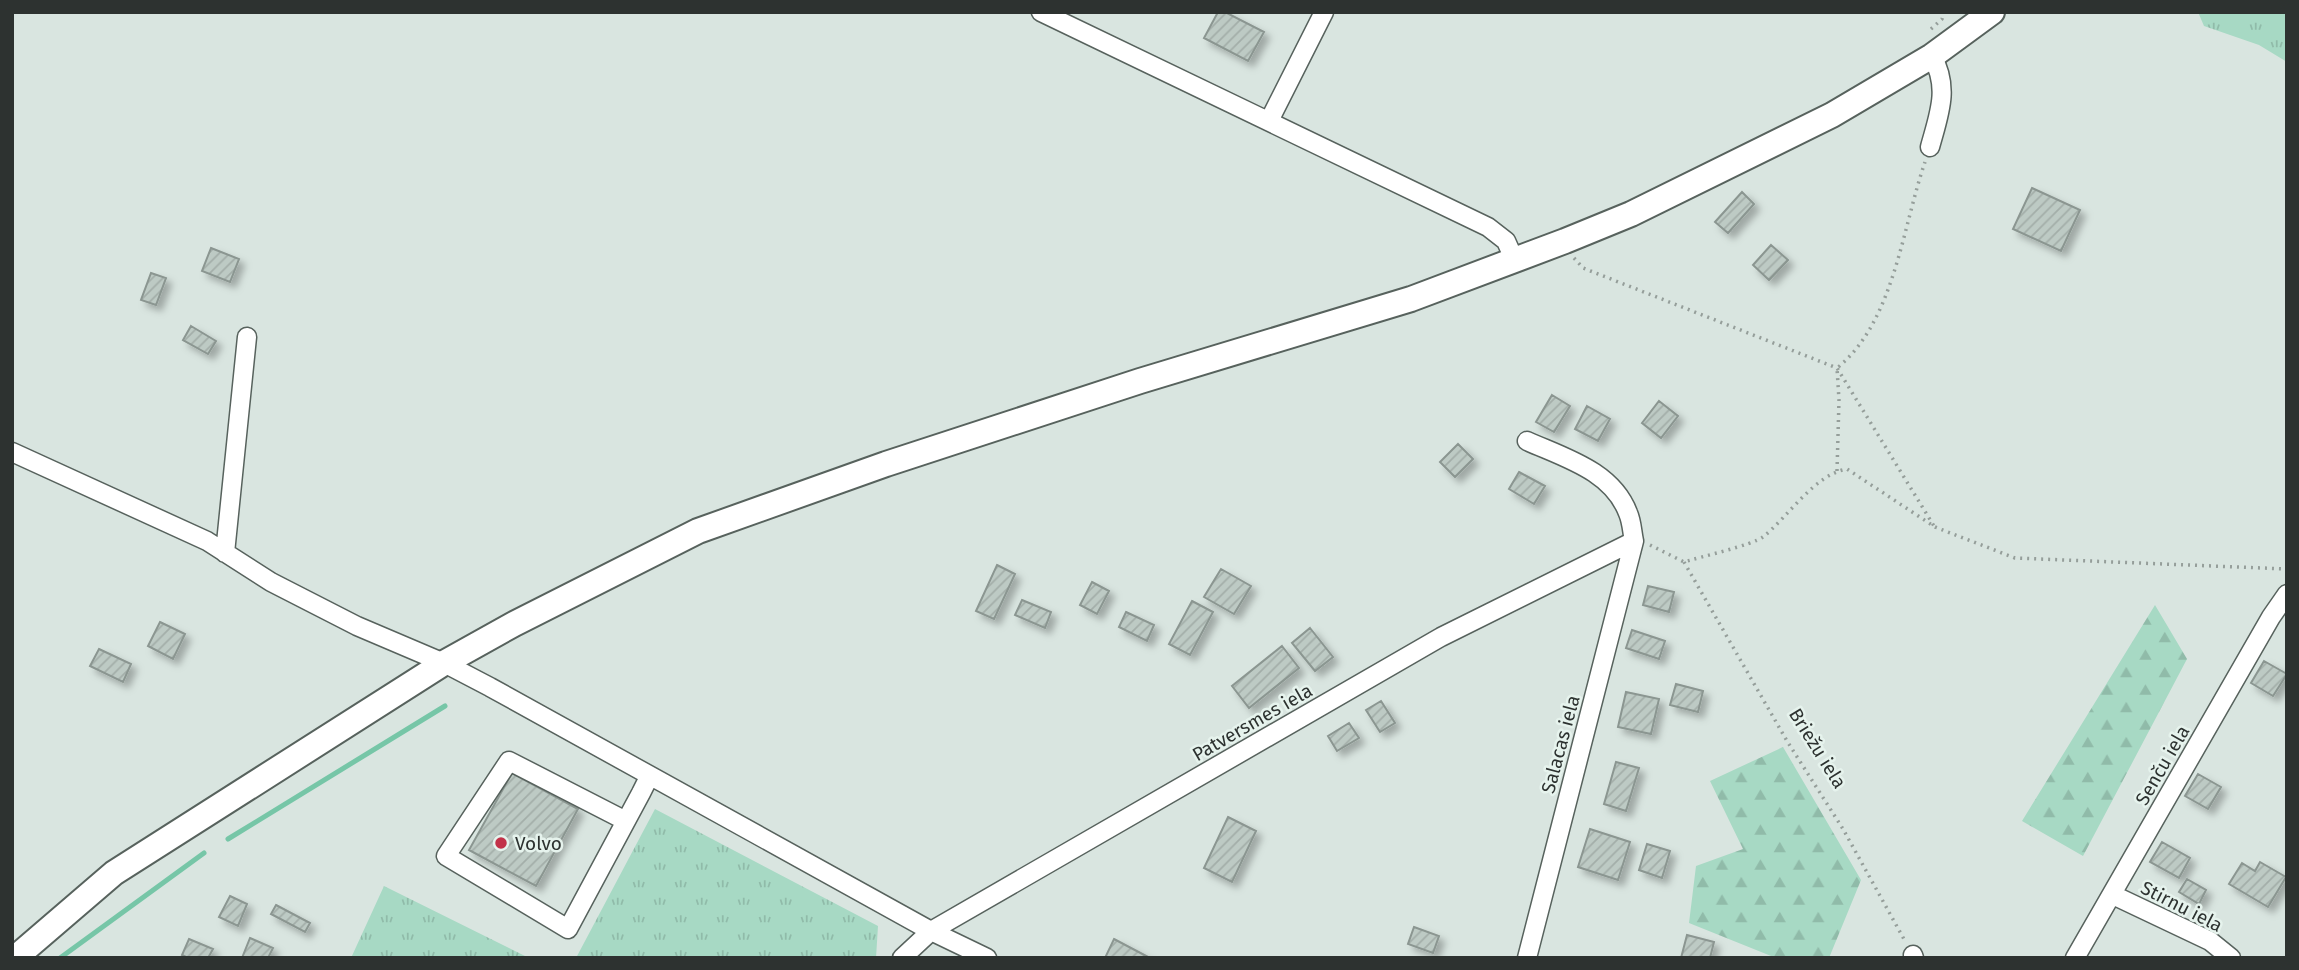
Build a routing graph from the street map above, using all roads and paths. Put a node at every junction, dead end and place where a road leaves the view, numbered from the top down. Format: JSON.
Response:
{"nodes":[{"id":1,"x":1041,"y":12,"type":"edge"},
{"id":2,"x":1324,"y":12,"type":"edge"},
{"id":3,"x":1944,"y":12,"type":"edge"},
{"id":4,"x":1992,"y":12,"type":"edge"},
{"id":5,"x":1942,"y":19,"type":"dead end"},
{"id":6,"x":1932,"y":56,"type":"junction"},
{"id":7,"x":1269,"y":121,"type":"junction"},
{"id":8,"x":1930,"y":147,"type":"joint"},
{"id":9,"x":1565,"y":241,"type":"junction"},
{"id":10,"x":1514,"y":260,"type":"junction"},
{"id":11,"x":247,"y":337,"type":"dead end"},
{"id":12,"x":1837,"y":368,"type":"junction"},
{"id":13,"x":1527,"y":440,"type":"dead end"},
{"id":14,"x":12,"y":452,"type":"edge"},
{"id":15,"x":1837,"y":471,"type":"junction"},
{"id":16,"x":1935,"y":527,"type":"junction"},
{"id":17,"x":1634,"y":541,"type":"junction"},
{"id":18,"x":225,"y":553,"type":"junction"},
{"id":19,"x":1684,"y":562,"type":"junction"},
{"id":20,"x":2287,"y":569,"type":"edge"},
{"id":21,"x":2287,"y":594,"type":"edge"},
{"id":22,"x":444,"y":663,"type":"junction"},
{"id":23,"x":649,"y":777,"type":"junction"},
{"id":24,"x":625,"y":821,"type":"junction"},
{"id":25,"x":2113,"y":895,"type":"junction"},
{"id":26,"x":931,"y":931,"type":"junction"},
{"id":27,"x":1913,"y":956,"type":"edge"},
{"id":28,"x":15,"y":958,"type":"edge"},
{"id":29,"x":902,"y":958,"type":"edge"},
{"id":30,"x":987,"y":958,"type":"edge"},
{"id":31,"x":1527,"y":958,"type":"edge"},
{"id":32,"x":2075,"y":958,"type":"edge"},
{"id":33,"x":2231,"y":958,"type":"edge"}],
"edges":[{"from":1,"to":7,"type":"street"},
{"from":2,"to":7,"type":"street"},
{"from":3,"to":5,"type":"path"},
{"from":4,"to":6,"type":"highway"},
{"from":6,"to":8,"type":"street"},
{"from":6,"to":9,"type":"highway"},
{"from":7,"to":10,"type":"street"},
{"from":8,"to":12,"type":"path"},
{"from":9,"to":10,"type":"highway"},
{"from":9,"to":12,"type":"path"},
{"from":10,"to":22,"type":"highway"},
{"from":11,"to":18,"type":"street"},
{"from":12,"to":15,"type":"path"},
{"from":12,"to":16,"type":"path"},
{"from":13,"to":17,"type":"street"},
{"from":14,"to":18,"type":"street"},
{"from":15,"to":16,"type":"path"},
{"from":15,"to":19,"type":"path"},
{"from":16,"to":20,"type":"path"},
{"from":17,"to":19,"type":"path"},
{"from":17,"to":26,"type":"street","name":"Patversmes iela"},
{"from":17,"to":31,"type":"street","name":"Salacas iela"},
{"from":18,"to":22,"type":"street"},
{"from":19,"to":27,"type":"path","name":"Briežu iela"},
{"from":21,"to":25,"type":"street","name":"Senču iela"},
{"from":22,"to":23,"type":"street"},
{"from":22,"to":28,"type":"highway"},
{"from":23,"to":24,"type":"street"},
{"from":23,"to":26,"type":"street"},
{"from":24,"to":24,"type":"street"},
{"from":25,"to":32,"type":"street","name":"Senču iela"},
{"from":25,"to":33,"type":"street","name":"Stirnu iela"},
{"from":26,"to":29,"type":"street","name":"Patversmes iela"},
{"from":26,"to":30,"type":"street"}]}
